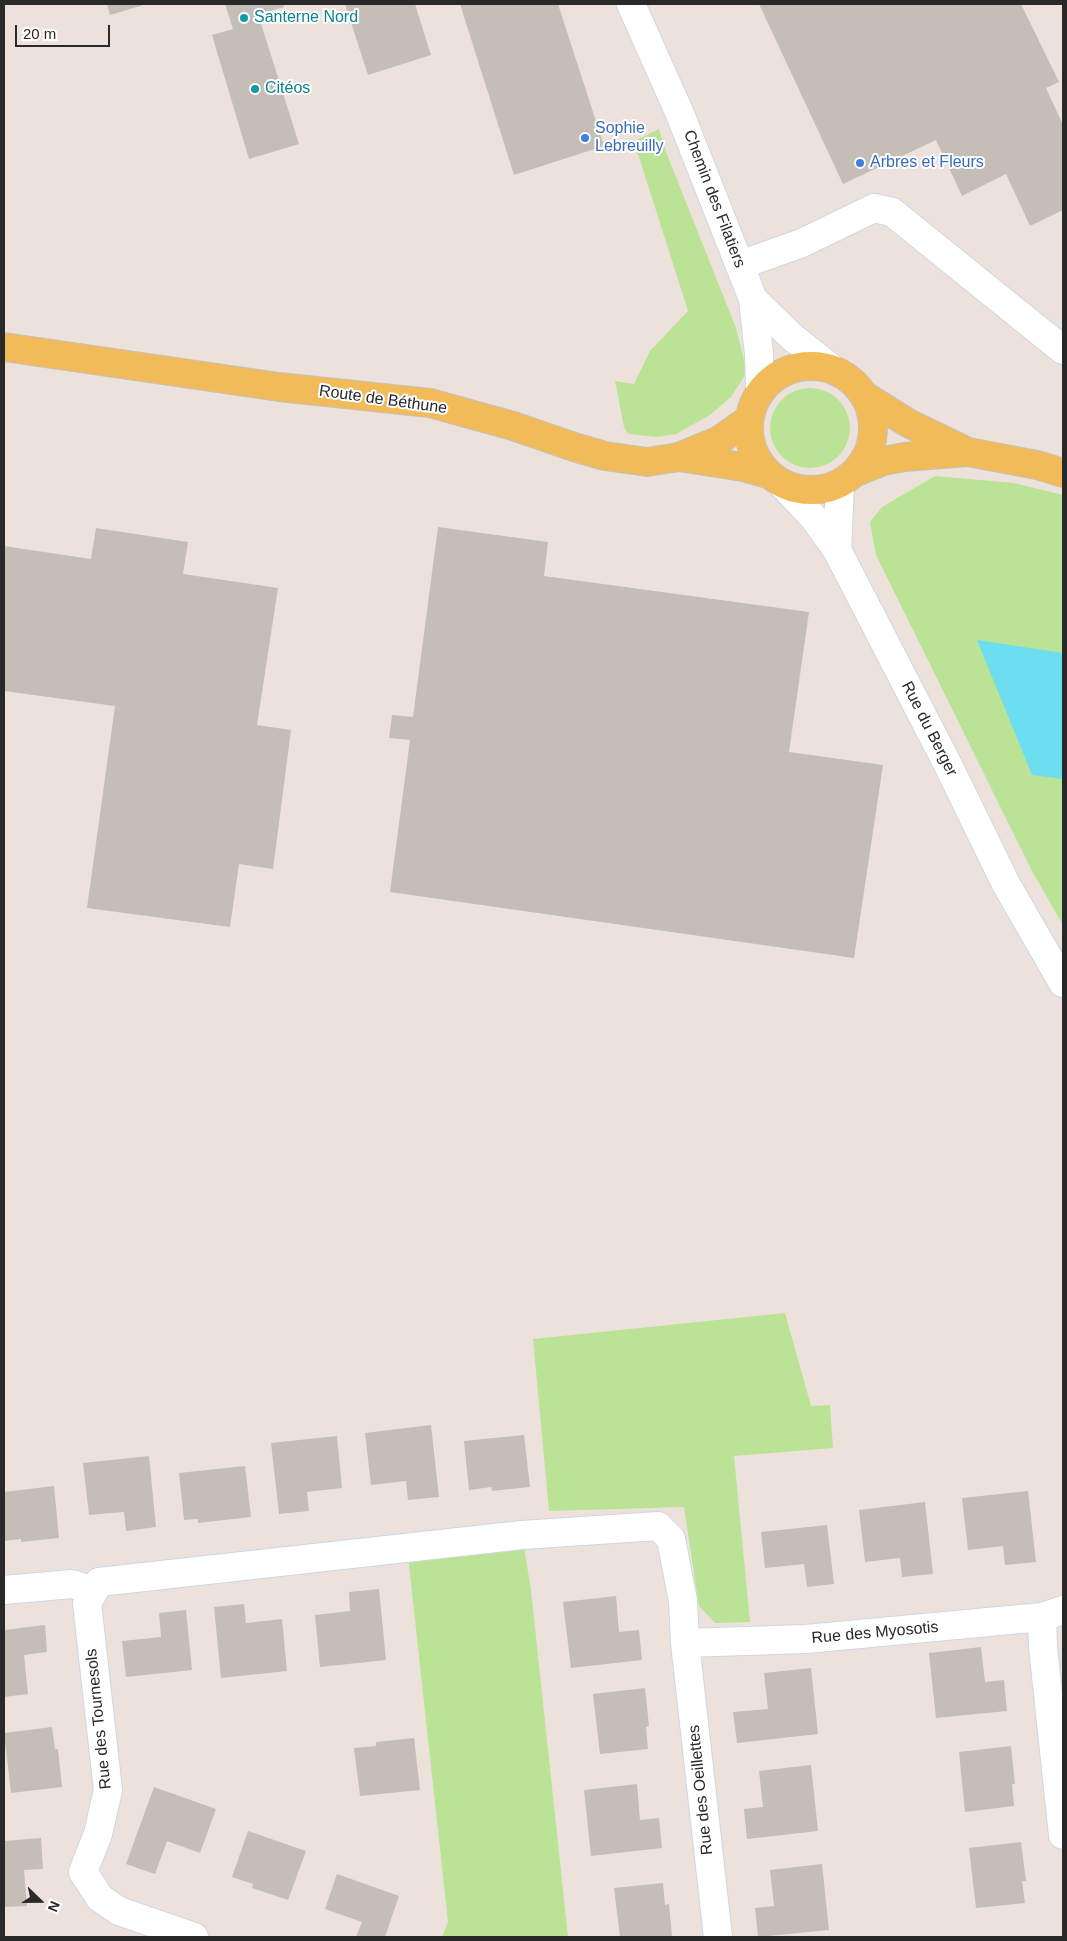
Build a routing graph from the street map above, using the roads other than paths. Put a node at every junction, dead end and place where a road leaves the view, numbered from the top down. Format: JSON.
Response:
{"nodes":[{"id":1,"x":631,"y":4,"type":"edge"},
{"id":2,"x":740,"y":266,"type":"junction"},
{"id":3,"x":753,"y":299,"type":"junction"},
{"id":4,"x":4,"y":347,"type":"edge"},
{"id":5,"x":1063,"y":350,"type":"edge"},
{"id":6,"x":831,"y":368,"type":"junction"},
{"id":7,"x":760,"y":390,"type":"junction"},
{"id":8,"x":865,"y":396,"type":"junction"},
{"id":9,"x":748,"y":420,"type":"junction"},
{"id":10,"x":968,"y":452,"type":"junction"},
{"id":11,"x":679,"y":457,"type":"junction"},
{"id":12,"x":1063,"y":473,"type":"edge"},
{"id":13,"x":848,"y":478,"type":"junction"},
{"id":14,"x":775,"y":479,"type":"junction"},
{"id":15,"x":838,"y":550,"type":"junction"},
{"id":16,"x":1063,"y":983,"type":"edge"},
{"id":17,"x":96,"y":1586,"type":"junction"},
{"id":18,"x":4,"y":1590,"type":"edge"},
{"id":19,"x":1052,"y":1614,"type":"edge"},
{"id":20,"x":685,"y":1643,"type":"junction"},
{"id":21,"x":1063,"y":1835,"type":"edge"},
{"id":22,"x":194,"y":1937,"type":"edge"},
{"id":23,"x":718,"y":1937,"type":"edge"}],
"edges":[{"from":1,"to":2,"type":"street","name":"Chemin des Filatiers"},
{"from":2,"to":3,"type":"street","name":"Chemin des Filatiers"},
{"from":2,"to":5,"type":"street"},
{"from":3,"to":6,"type":"street","name":"Chemin des Filatiers"},
{"from":3,"to":7,"type":"street"},
{"from":4,"to":11,"type":"main road","name":"Route de Béthune"},
{"from":6,"to":7,"type":"main road"},
{"from":6,"to":8,"type":"main road"},
{"from":7,"to":9,"type":"main road"},
{"from":8,"to":10,"type":"main road"},
{"from":8,"to":13,"type":"main road"},
{"from":9,"to":11,"type":"main road","name":"Route de Béthune"},
{"from":9,"to":14,"type":"main road"},
{"from":10,"to":12,"type":"main road"},
{"from":10,"to":13,"type":"main road"},
{"from":11,"to":14,"type":"main road"},
{"from":13,"to":14,"type":"main road"},
{"from":13,"to":15,"type":"street"},
{"from":14,"to":15,"type":"street","name":"Rue du Berger"},
{"from":15,"to":16,"type":"street","name":"Rue du Berger"},
{"from":17,"to":18,"type":"street","name":"Rue des Oeillettes"},
{"from":17,"to":20,"type":"street","name":"Rue des Oeillettes"},
{"from":17,"to":22,"type":"street","name":"Rue des Tournesols"},
{"from":19,"to":20,"type":"street","name":"Rue des Myosotis"},
{"from":19,"to":21,"type":"street"},
{"from":20,"to":23,"type":"street","name":"Rue des Oeillettes"}]}
